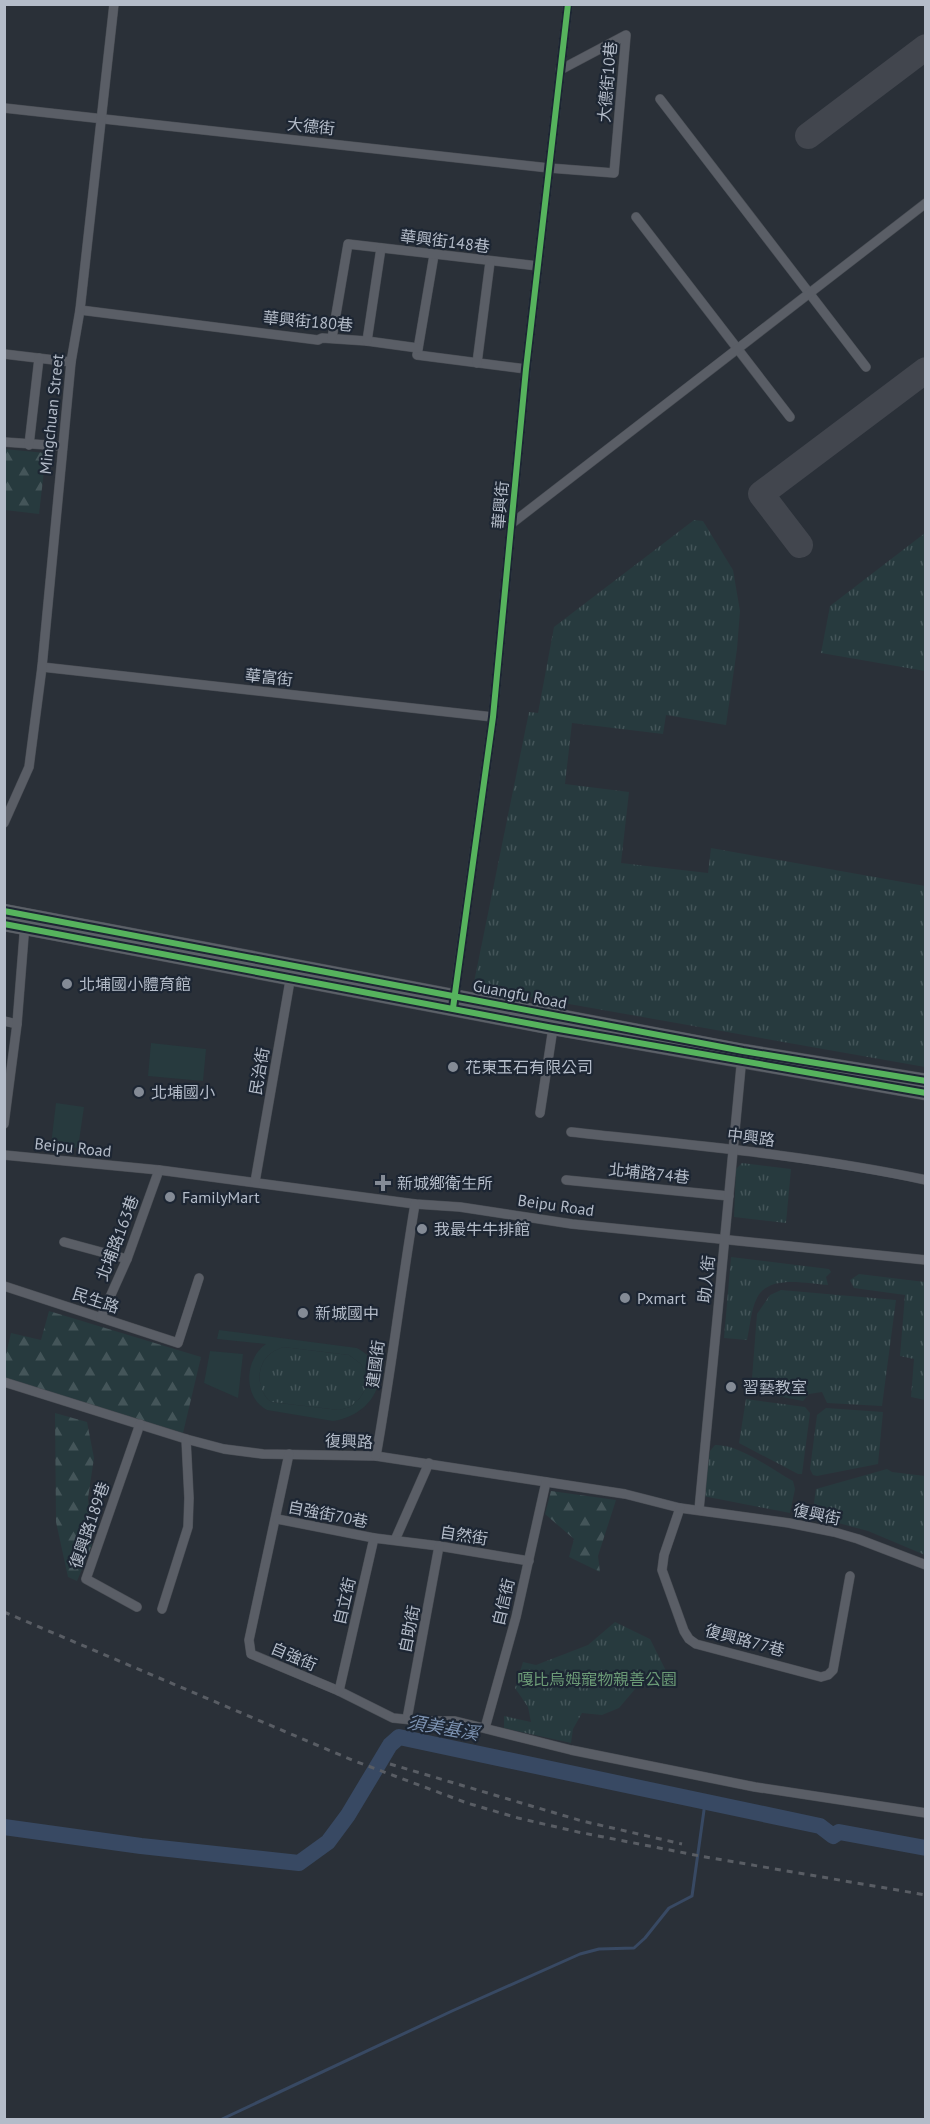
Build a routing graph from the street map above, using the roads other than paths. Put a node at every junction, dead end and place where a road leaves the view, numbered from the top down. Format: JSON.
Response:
{"nodes":[{"id":1,"x":114,"y":4,"type":"edge"},
{"id":2,"x":568,"y":4,"type":"edge"},
{"id":3,"x":560,"y":70,"type":"junction"},
{"id":4,"x":660,"y":99,"type":"dead end"},
{"id":5,"x":4,"y":108,"type":"edge"},
{"id":6,"x":103,"y":118,"type":"junction"},
{"id":7,"x":549,"y":168,"type":"junction"},
{"id":8,"x":614,"y":172,"type":"joint"},
{"id":9,"x":926,"y":202,"type":"edge"},
{"id":10,"x":636,"y":217,"type":"dead end"},
{"id":11,"x":381,"y":248,"type":"junction"},
{"id":12,"x":434,"y":255,"type":"junction"},
{"id":13,"x":490,"y":262,"type":"junction"},
{"id":14,"x":538,"y":266,"type":"junction"},
{"id":15,"x":808,"y":293,"type":"junction"},
{"id":16,"x":80,"y":310,"type":"junction"},
{"id":17,"x":332,"y":338,"type":"junction"},
{"id":18,"x":367,"y":341,"type":"junction"},
{"id":19,"x":418,"y":348,"type":"junction"},
{"id":20,"x":737,"y":349,"type":"junction"},
{"id":21,"x":4,"y":354,"type":"edge"},
{"id":22,"x":39,"y":358,"type":"junction"},
{"id":23,"x":71,"y":363,"type":"junction"},
{"id":24,"x":477,"y":363,"type":"junction"},
{"id":25,"x":866,"y":367,"type":"dead end"},
{"id":26,"x":526,"y":369,"type":"junction"},
{"id":27,"x":790,"y":417,"type":"dead end"},
{"id":28,"x":4,"y":442,"type":"edge"},
{"id":29,"x":29,"y":445,"type":"junction"},
{"id":30,"x":62,"y":446,"type":"junction"},
{"id":31,"x":511,"y":524,"type":"junction"},
{"id":32,"x":42,"y":667,"type":"junction"},
{"id":33,"x":493,"y":717,"type":"junction"},
{"id":34,"x":4,"y":823,"type":"edge"},
{"id":35,"x":4,"y":911,"type":"edge"},
{"id":36,"x":25,"y":921,"type":"junction"},
{"id":37,"x":4,"y":924,"type":"edge"},
{"id":38,"x":294,"y":964,"type":"junction"},
{"id":39,"x":290,"y":978,"type":"junction"},
{"id":40,"x":454,"y":1002,"type":"junction"},
{"id":41,"x":4,"y":1021,"type":"edge"},
{"id":42,"x":17,"y":1024,"type":"junction"},
{"id":43,"x":554,"y":1028,"type":"junction"},
{"id":44,"x":742,"y":1056,"type":"junction"},
{"id":45,"x":926,"y":1081,"type":"edge"},
{"id":46,"x":926,"y":1093,"type":"edge"},
{"id":47,"x":540,"y":1113,"type":"dead end"},
{"id":48,"x":4,"y":1124,"type":"edge"},
{"id":49,"x":571,"y":1132,"type":"dead end"},
{"id":50,"x":733,"y":1150,"type":"junction"},
{"id":51,"x":4,"y":1155,"type":"edge"},
{"id":52,"x":159,"y":1170,"type":"junction"},
{"id":53,"x":566,"y":1180,"type":"dead end"},
{"id":54,"x":926,"y":1180,"type":"edge"},
{"id":55,"x":255,"y":1182,"type":"junction"},
{"id":56,"x":729,"y":1196,"type":"junction"},
{"id":57,"x":415,"y":1204,"type":"junction"},
{"id":58,"x":725,"y":1239,"type":"junction"},
{"id":59,"x":64,"y":1242,"type":"dead end"},
{"id":60,"x":127,"y":1259,"type":"junction"},
{"id":61,"x":926,"y":1260,"type":"edge"},
{"id":62,"x":199,"y":1278,"type":"dead end"},
{"id":63,"x":4,"y":1286,"type":"edge"},
{"id":64,"x":101,"y":1317,"type":"junction"},
{"id":65,"x":4,"y":1382,"type":"edge"},
{"id":66,"x":140,"y":1425,"type":"junction"},
{"id":67,"x":186,"y":1439,"type":"junction"},
{"id":68,"x":289,"y":1454,"type":"junction"},
{"id":69,"x":376,"y":1456,"type":"junction"},
{"id":70,"x":429,"y":1463,"type":"junction"},
{"id":71,"x":546,"y":1482,"type":"junction"},
{"id":72,"x":680,"y":1508,"type":"junction"},
{"id":73,"x":699,"y":1510,"type":"junction"},
{"id":74,"x":277,"y":1520,"type":"junction"},
{"id":75,"x":374,"y":1538,"type":"junction"},
{"id":76,"x":395,"y":1540,"type":"junction"},
{"id":77,"x":440,"y":1546,"type":"junction"},
{"id":78,"x":529,"y":1561,"type":"junction"},
{"id":79,"x":926,"y":1565,"type":"edge"},
{"id":80,"x":850,"y":1576,"type":"dead end"},
{"id":81,"x":137,"y":1607,"type":"dead end"},
{"id":82,"x":162,"y":1609,"type":"dead end"},
{"id":83,"x":339,"y":1691,"type":"junction"},
{"id":84,"x":407,"y":1719,"type":"junction"},
{"id":85,"x":485,"y":1728,"type":"junction"},
{"id":86,"x":926,"y":1813,"type":"edge"}],
"edges":[{"from":1,"to":6,"type":"street","name":"Mingchuan Street"},
{"from":2,"to":3,"type":"street","name":"華興街"},
{"from":3,"to":7,"type":"street","name":"華興街"},
{"from":3,"to":8,"type":"street","name":"大德街10巷"},
{"from":4,"to":15,"type":"street"},
{"from":5,"to":6,"type":"street","name":"大德街"},
{"from":6,"to":7,"type":"street","name":"大德街"},
{"from":6,"to":16,"type":"street","name":"Mingchuan Street"},
{"from":7,"to":8,"type":"street","name":"大德街"},
{"from":7,"to":14,"type":"street","name":"華興街"},
{"from":9,"to":15,"type":"street"},
{"from":10,"to":20,"type":"street"},
{"from":11,"to":12,"type":"street","name":"華興街148巷"},
{"from":11,"to":17,"type":"street","name":"華興街148巷"},
{"from":11,"to":18,"type":"street"},
{"from":12,"to":13,"type":"street","name":"華興街148巷"},
{"from":12,"to":19,"type":"street"},
{"from":13,"to":14,"type":"street","name":"華興街148巷"},
{"from":13,"to":24,"type":"street"},
{"from":14,"to":26,"type":"street","name":"華興街"},
{"from":15,"to":20,"type":"street"},
{"from":15,"to":25,"type":"street"},
{"from":16,"to":17,"type":"street","name":"華興街180巷"},
{"from":16,"to":23,"type":"street","name":"Mingchuan Street"},
{"from":17,"to":18,"type":"street","name":"華興街180巷"},
{"from":18,"to":19,"type":"street","name":"華興街180巷"},
{"from":19,"to":24,"type":"street","name":"華興街180巷"},
{"from":20,"to":27,"type":"street"},
{"from":20,"to":31,"type":"street"},
{"from":21,"to":22,"type":"street"},
{"from":22,"to":23,"type":"street"},
{"from":22,"to":29,"type":"street"},
{"from":23,"to":30,"type":"street","name":"Mingchuan Street"},
{"from":24,"to":26,"type":"street","name":"華興街180巷"},
{"from":26,"to":31,"type":"street","name":"華興街"},
{"from":28,"to":29,"type":"street"},
{"from":29,"to":30,"type":"street"},
{"from":30,"to":32,"type":"street","name":"Mingchuan Street"},
{"from":31,"to":33,"type":"street","name":"華興街"},
{"from":32,"to":33,"type":"street","name":"華富街"},
{"from":32,"to":34,"type":"street","name":"Mingchuan Street"},
{"from":33,"to":40,"type":"street","name":"華興街"},
{"from":35,"to":36,"type":"main road","name":"Guangfu Road"},
{"from":36,"to":37,"type":"main road","name":"Guangfu Road"},
{"from":36,"to":38,"type":"main road","name":"Guangfu Road"},
{"from":36,"to":39,"type":"main road","name":"Guangfu Road"},
{"from":36,"to":42,"type":"street"},
{"from":38,"to":39,"type":"street","name":"民治街"},
{"from":38,"to":40,"type":"main road","name":"Guangfu Road"},
{"from":39,"to":40,"type":"main road","name":"Guangfu Road"},
{"from":39,"to":55,"type":"street","name":"民治街"},
{"from":40,"to":43,"type":"main road","name":"Guangfu Road"},
{"from":40,"to":44,"type":"main road","name":"Guangfu Road"},
{"from":41,"to":42,"type":"street"},
{"from":42,"to":48,"type":"street"},
{"from":43,"to":44,"type":"main road","name":"Guangfu Road"},
{"from":43,"to":47,"type":"street"},
{"from":44,"to":45,"type":"main road","name":"Guangfu Road"},
{"from":44,"to":46,"type":"main road","name":"Guangfu Road"},
{"from":44,"to":50,"type":"street","name":"助人街"},
{"from":49,"to":50,"type":"street","name":"中興路"},
{"from":50,"to":54,"type":"street","name":"中興路"},
{"from":50,"to":56,"type":"street","name":"助人街"},
{"from":51,"to":52,"type":"street","name":"Beipu Road"},
{"from":52,"to":55,"type":"street","name":"Beipu Road"},
{"from":52,"to":60,"type":"street","name":"北埔路163巷"},
{"from":53,"to":56,"type":"street","name":"北埔路74巷"},
{"from":55,"to":57,"type":"street","name":"Beipu Road"},
{"from":56,"to":58,"type":"street","name":"助人街"},
{"from":57,"to":58,"type":"street","name":"Beipu Road"},
{"from":57,"to":69,"type":"street","name":"建國街"},
{"from":58,"to":61,"type":"street","name":"Beipu Road"},
{"from":58,"to":73,"type":"street","name":"助人街"},
{"from":59,"to":60,"type":"street"},
{"from":60,"to":64,"type":"street","name":"北埔路163巷"},
{"from":62,"to":64,"type":"street","name":"民生路"},
{"from":63,"to":64,"type":"street","name":"民生路"},
{"from":65,"to":66,"type":"street","name":"復興路"},
{"from":66,"to":67,"type":"street","name":"復興路"},
{"from":66,"to":81,"type":"street","name":"復興路189巷"},
{"from":67,"to":68,"type":"street","name":"復興路"},
{"from":67,"to":82,"type":"street"},
{"from":68,"to":69,"type":"street","name":"復興路"},
{"from":68,"to":74,"type":"street","name":"自強街"},
{"from":69,"to":70,"type":"street","name":"復興路"},
{"from":70,"to":71,"type":"street","name":"復興路"},
{"from":70,"to":76,"type":"street"},
{"from":71,"to":72,"type":"street","name":"復興路"},
{"from":71,"to":78,"type":"street","name":"自信街"},
{"from":72,"to":73,"type":"street","name":"復興路"},
{"from":72,"to":80,"type":"street","name":"復興路77巷"},
{"from":73,"to":79,"type":"street","name":"復興街"},
{"from":74,"to":75,"type":"street","name":"自強街70巷"},
{"from":74,"to":83,"type":"street","name":"自強街"},
{"from":75,"to":76,"type":"street"},
{"from":75,"to":83,"type":"street","name":"自立街"},
{"from":76,"to":77,"type":"street","name":"自然街"},
{"from":77,"to":78,"type":"street","name":"自然街"},
{"from":77,"to":84,"type":"street","name":"自助街"},
{"from":78,"to":85,"type":"street","name":"自信街"},
{"from":83,"to":84,"type":"street","name":"自強街"},
{"from":84,"to":85,"type":"street","name":"自強街"},
{"from":85,"to":86,"type":"street","name":"自強街"}]}
